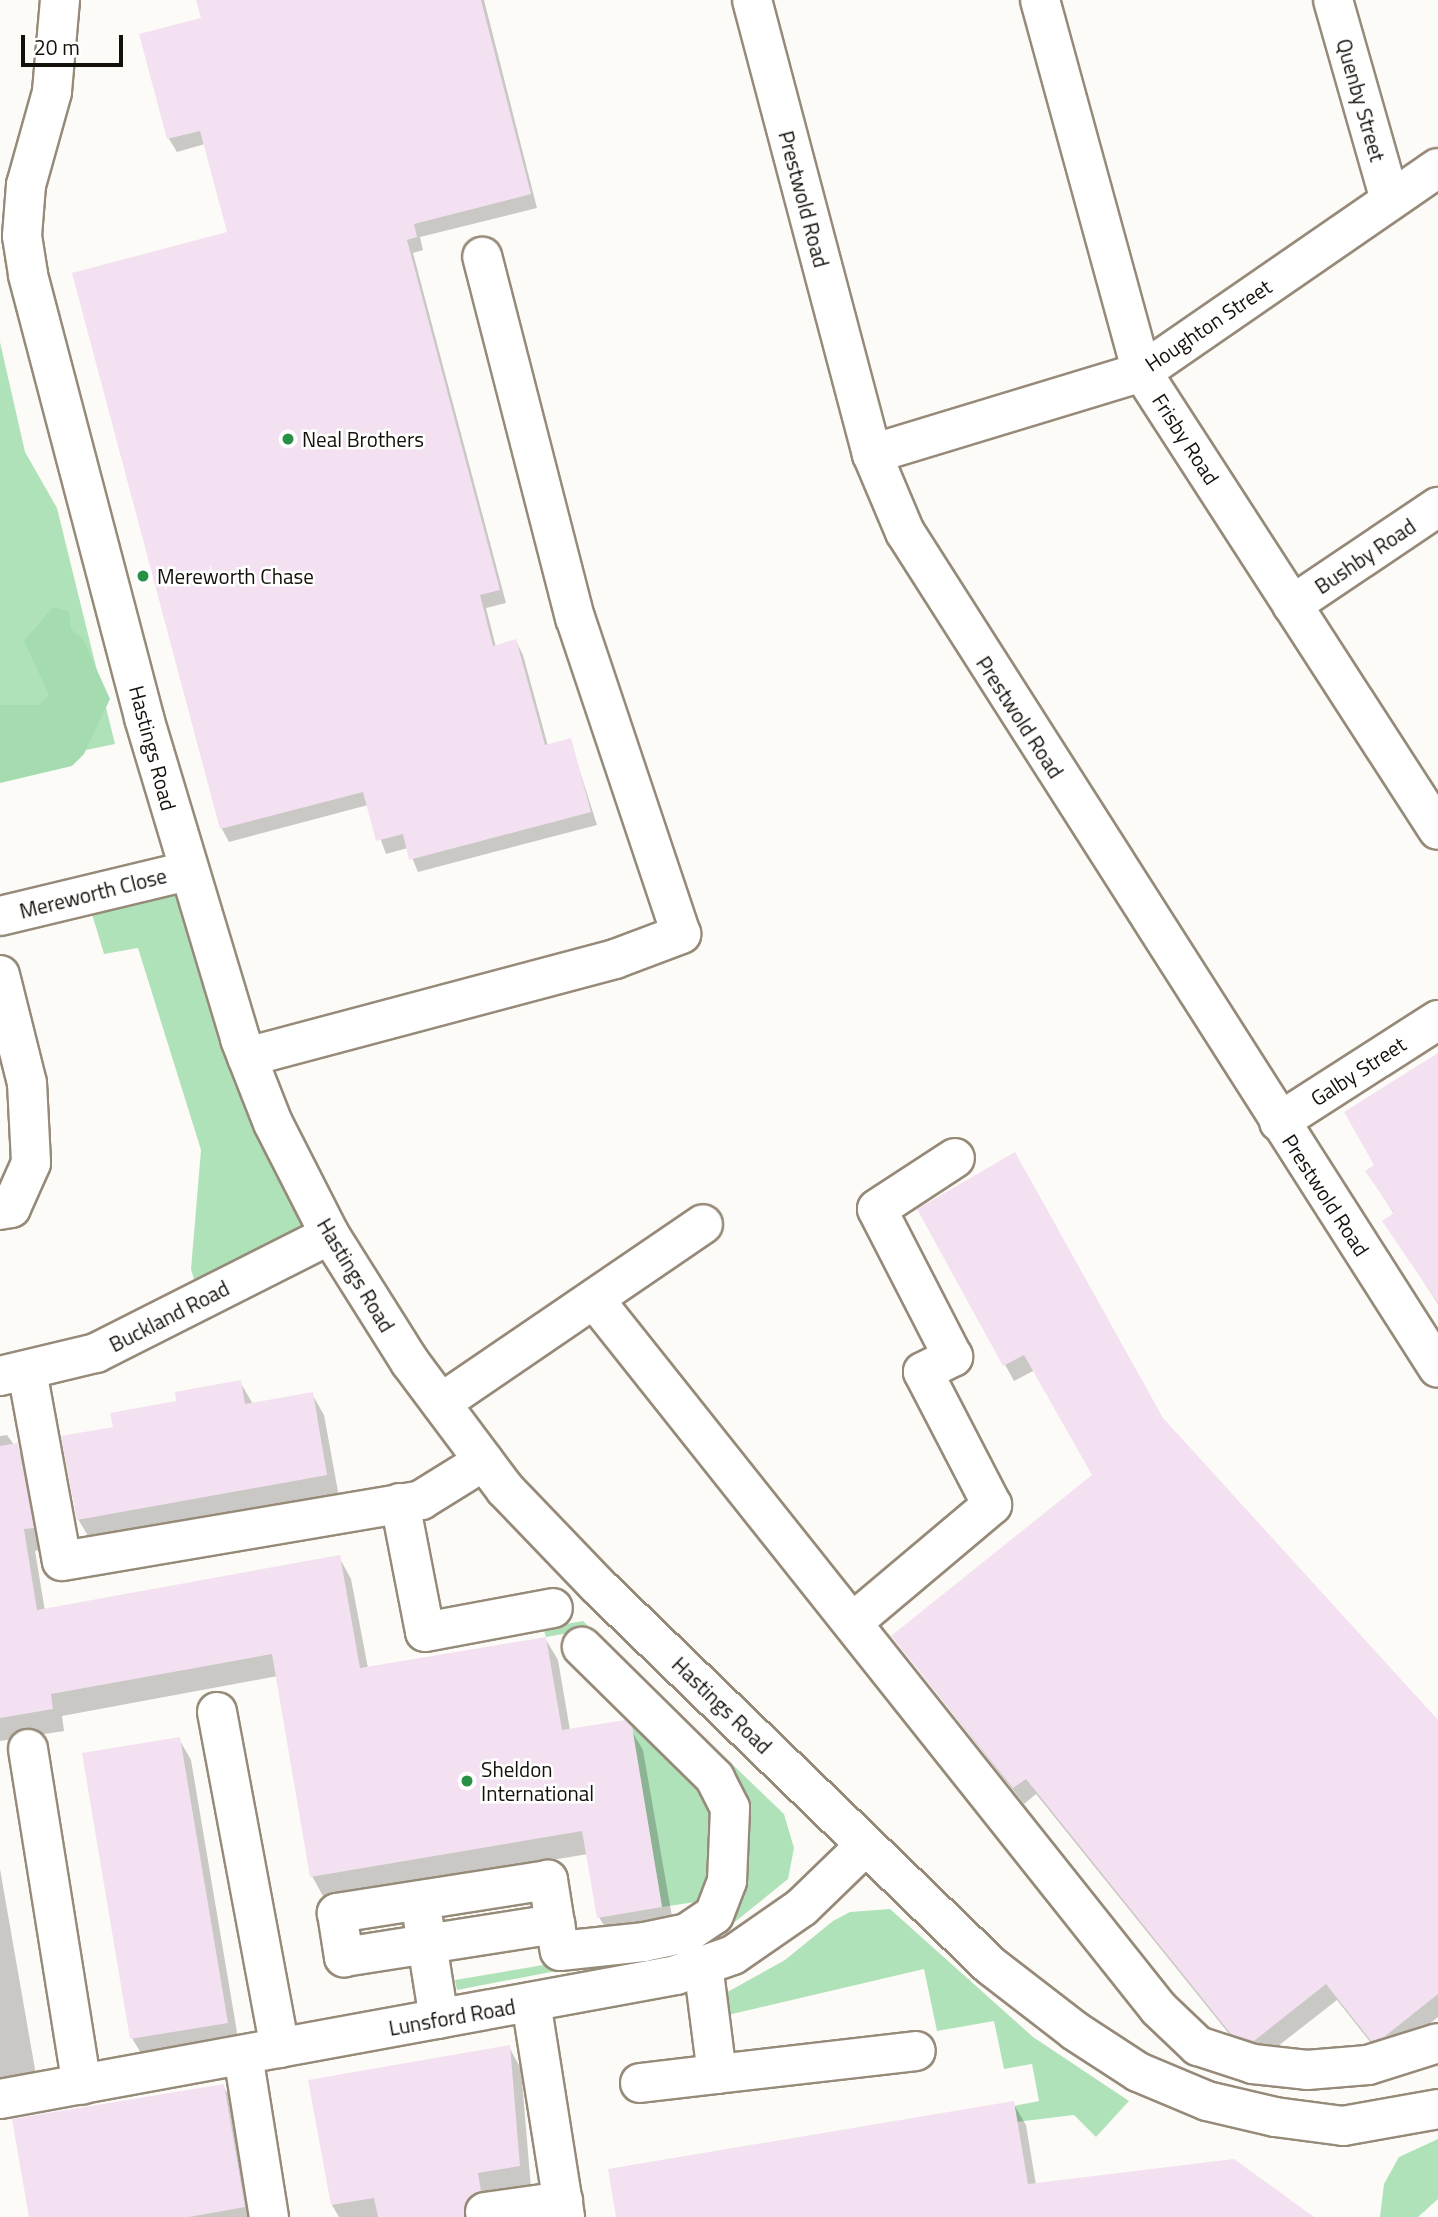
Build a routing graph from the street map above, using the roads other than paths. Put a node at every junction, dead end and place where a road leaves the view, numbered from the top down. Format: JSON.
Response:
{"nodes":[{"id":1,"x":60,"y":0,"type":"edge"},
{"id":2,"x":751,"y":0,"type":"edge"},
{"id":3,"x":1040,"y":0,"type":"edge"},
{"id":4,"x":1333,"y":0,"type":"edge"},
{"id":5,"x":1438,"y":168,"type":"edge"},
{"id":6,"x":1390,"y":200,"type":"junction"},
{"id":7,"x":482,"y":257,"type":"dead end"},
{"id":8,"x":1142,"y":372,"type":"junction"},
{"id":9,"x":872,"y":454,"type":"junction"},
{"id":10,"x":1438,"y":507,"type":"edge"},
{"id":11,"x":1292,"y":605,"type":"junction"},
{"id":12,"x":1438,"y":830,"type":"edge"},
{"id":13,"x":187,"y":871,"type":"junction"},
{"id":14,"x":0,"y":916,"type":"edge"},
{"id":15,"x":0,"y":975,"type":"edge"},
{"id":16,"x":1438,"y":1020,"type":"edge"},
{"id":17,"x":247,"y":1057,"type":"junction"},
{"id":18,"x":1279,"y":1122,"type":"junction"},
{"id":19,"x":955,"y":1158,"type":"dead end"},
{"id":20,"x":0,"y":1210,"type":"edge"},
{"id":21,"x":704,"y":1224,"type":"dead end"},
{"id":22,"x":330,"y":1236,"type":"junction"},
{"id":23,"x":594,"y":1299,"type":"junction"},
{"id":24,"x":1438,"y":1367,"type":"edge"},
{"id":25,"x":13,"y":1373,"type":"edge"},
{"id":26,"x":441,"y":1404,"type":"junction"},
{"id":27,"x":484,"y":1461,"type":"junction"},
{"id":28,"x":400,"y":1503,"type":"junction"},
{"id":29,"x":553,"y":1608,"type":"dead end"},
{"id":30,"x":853,"y":1622,"type":"junction"},
{"id":31,"x":582,"y":1647,"type":"dead end"},
{"id":32,"x":217,"y":1712,"type":"dead end"},
{"id":33,"x":29,"y":1749,"type":"dead end"},
{"id":34,"x":865,"y":1846,"type":"junction"},
{"id":35,"x":419,"y":1899,"type":"junction"},
{"id":36,"x":555,"y":1924,"type":"junction"},
{"id":37,"x":428,"y":1944,"type":"junction"},
{"id":38,"x":703,"y":1965,"type":"junction"},
{"id":39,"x":531,"y":2002,"type":"junction"},
{"id":40,"x":439,"y":2019,"type":"junction"},
{"id":41,"x":1438,"y":2043,"type":"edge"},
{"id":42,"x":262,"y":2051,"type":"junction"},
{"id":43,"x":916,"y":2051,"type":"dead end"},
{"id":44,"x":717,"y":2074,"type":"junction"},
{"id":45,"x":640,"y":2083,"type":"dead end"},
{"id":46,"x":82,"y":2085,"type":"junction"},
{"id":47,"x":0,"y":2099,"type":"edge"},
{"id":48,"x":1438,"y":2109,"type":"edge"},
{"id":49,"x":564,"y":2209,"type":"edge"},
{"id":50,"x":485,"y":2212,"type":"dead end"},
{"id":51,"x":269,"y":2217,"type":"edge"}],
"edges":[{"from":1,"to":13,"type":"street","name":"Hastings Road"},
{"from":2,"to":9,"type":"street","name":"Prestwold Road"},
{"from":3,"to":8,"type":"street","name":"Frisby Road"},
{"from":4,"to":6,"type":"street","name":"Quenby Street"},
{"from":5,"to":6,"type":"street","name":"Houghton Street"},
{"from":6,"to":8,"type":"street","name":"Houghton Street"},
{"from":7,"to":17,"type":"street"},
{"from":8,"to":9,"type":"street","name":"Houghton Street"},
{"from":8,"to":11,"type":"street","name":"Frisby Road"},
{"from":9,"to":18,"type":"street","name":"Prestwold Road"},
{"from":10,"to":11,"type":"street","name":"Bushby Road"},
{"from":11,"to":12,"type":"street","name":"Frisby Road"},
{"from":13,"to":14,"type":"street","name":"Mereworth Close"},
{"from":13,"to":17,"type":"street","name":"Hastings Road"},
{"from":15,"to":20,"type":"street"},
{"from":16,"to":18,"type":"street","name":"Galby Street"},
{"from":17,"to":22,"type":"street","name":"Hastings Road"},
{"from":18,"to":24,"type":"street","name":"Prestwold Road"},
{"from":19,"to":30,"type":"street"},
{"from":21,"to":23,"type":"street"},
{"from":22,"to":25,"type":"street","name":"Buckland Road"},
{"from":22,"to":26,"type":"street","name":"Hastings Road"},
{"from":23,"to":26,"type":"street"},
{"from":23,"to":30,"type":"street"},
{"from":25,"to":28,"type":"street"},
{"from":26,"to":27,"type":"street","name":"Hastings Road"},
{"from":27,"to":28,"type":"street"},
{"from":27,"to":34,"type":"street","name":"Hastings Road"},
{"from":28,"to":29,"type":"street"},
{"from":30,"to":41,"type":"street"},
{"from":31,"to":36,"type":"street"},
{"from":32,"to":42,"type":"street"},
{"from":33,"to":46,"type":"street"},
{"from":34,"to":38,"type":"street","name":"Lunsford Road"},
{"from":34,"to":48,"type":"street","name":"Hastings Road"},
{"from":35,"to":36,"type":"street"},
{"from":35,"to":37,"type":"street"},
{"from":35,"to":37,"type":"street"},
{"from":36,"to":37,"type":"street"},
{"from":37,"to":40,"type":"street"},
{"from":38,"to":39,"type":"street","name":"Lunsford Road"},
{"from":38,"to":44,"type":"street"},
{"from":39,"to":40,"type":"street","name":"Lunsford Road"},
{"from":39,"to":49,"type":"street"},
{"from":40,"to":42,"type":"street","name":"Lunsford Road"},
{"from":42,"to":46,"type":"street","name":"Lunsford Road"},
{"from":42,"to":51,"type":"street"},
{"from":43,"to":44,"type":"street"},
{"from":44,"to":45,"type":"street"},
{"from":46,"to":47,"type":"street","name":"Lunsford Road"},
{"from":49,"to":50,"type":"street"}]}
